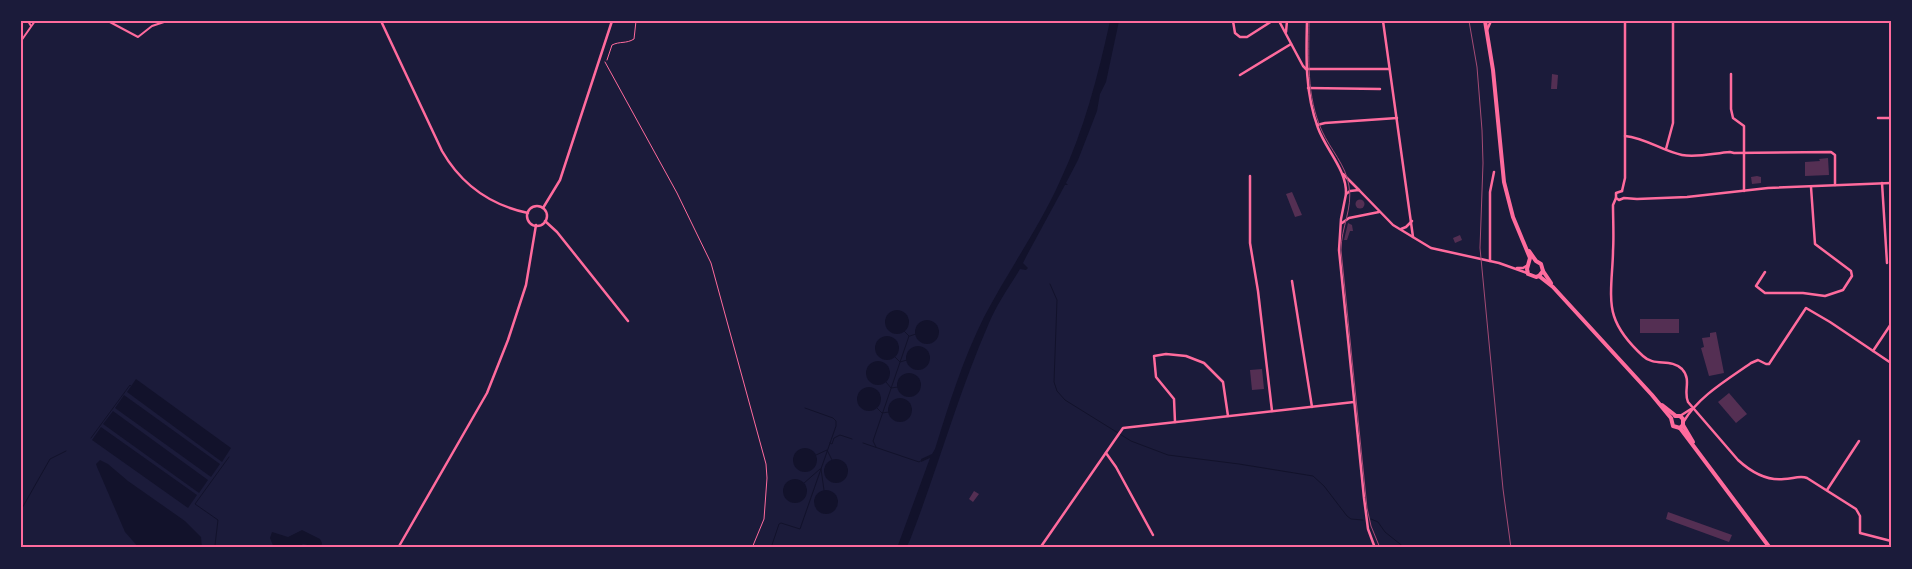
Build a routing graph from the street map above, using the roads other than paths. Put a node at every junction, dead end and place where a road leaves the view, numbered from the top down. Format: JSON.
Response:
{"nodes":[{"id":1,"x":28,"y":21,"type":"edge"},
{"id":2,"x":35,"y":21,"type":"edge"},
{"id":3,"x":108,"y":21,"type":"edge"},
{"id":4,"x":167,"y":21,"type":"edge"},
{"id":5,"x":381,"y":21,"type":"edge"},
{"id":6,"x":612,"y":21,"type":"edge"},
{"id":7,"x":1233,"y":21,"type":"edge"},
{"id":8,"x":1272,"y":21,"type":"edge"},
{"id":9,"x":1279,"y":21,"type":"edge"},
{"id":10,"x":1287,"y":21,"type":"edge"},
{"id":11,"x":1307,"y":21,"type":"edge"},
{"id":12,"x":1383,"y":21,"type":"edge"},
{"id":13,"x":1485,"y":21,"type":"edge"},
{"id":14,"x":1491,"y":21,"type":"edge"},
{"id":15,"x":1625,"y":21,"type":"edge"},
{"id":16,"x":1673,"y":21,"type":"edge"},
{"id":17,"x":31,"y":26,"type":"junction"},
{"id":18,"x":1487,"y":31,"type":"junction"},
{"id":19,"x":1286,"y":33,"type":"junction"},
{"id":20,"x":21,"y":41,"type":"edge"},
{"id":21,"x":1291,"y":44,"type":"junction"},
{"id":22,"x":605,"y":62,"type":"road end"},
{"id":23,"x":1306,"y":68,"type":"junction"},
{"id":24,"x":1389,"y":69,"type":"junction"},
{"id":25,"x":1731,"y":74,"type":"dead end"},
{"id":26,"x":1240,"y":75,"type":"dead end"},
{"id":27,"x":1308,"y":88,"type":"junction"},
{"id":28,"x":1380,"y":89,"type":"dead end"},
{"id":29,"x":1396,"y":118,"type":"junction"},
{"id":30,"x":1878,"y":118,"type":"dead end"},
{"id":31,"x":1891,"y":118,"type":"edge"},
{"id":32,"x":1317,"y":125,"type":"junction"},
{"id":33,"x":1625,"y":136,"type":"junction"},
{"id":34,"x":1666,"y":149,"type":"junction"},
{"id":35,"x":1745,"y":152,"type":"junction"},
{"id":36,"x":1494,"y":172,"type":"dead end"},
{"id":37,"x":1342,"y":173,"type":"junction"},
{"id":38,"x":1250,"y":176,"type":"dead end"},
{"id":39,"x":1882,"y":183,"type":"junction"},
{"id":40,"x":1891,"y":183,"type":"edge"},
{"id":41,"x":1835,"y":186,"type":"junction"},
{"id":42,"x":1811,"y":187,"type":"junction"},
{"id":43,"x":1359,"y":190,"type":"junction"},
{"id":44,"x":1744,"y":190,"type":"junction"},
{"id":45,"x":1622,"y":191,"type":"junction"},
{"id":46,"x":1346,"y":194,"type":"junction"},
{"id":47,"x":1616,"y":198,"type":"junction"},
{"id":48,"x":1624,"y":198,"type":"junction"},
{"id":49,"x":543,"y":208,"type":"junction"},
{"id":50,"x":1342,"y":212,"type":"junction"},
{"id":51,"x":1380,"y":212,"type":"junction"},
{"id":52,"x":528,"y":213,"type":"junction"},
{"id":53,"x":1348,"y":218,"type":"junction"},
{"id":54,"x":1412,"y":221,"type":"junction"},
{"id":55,"x":545,"y":222,"type":"junction"},
{"id":56,"x":1341,"y":224,"type":"junction"},
{"id":57,"x":536,"y":225,"type":"junction"},
{"id":58,"x":1400,"y":229,"type":"junction"},
{"id":59,"x":1412,"y":237,"type":"junction"},
{"id":60,"x":1527,"y":249,"type":"junction"},
{"id":61,"x":1490,"y":261,"type":"junction"},
{"id":62,"x":1536,"y":261,"type":"junction"},
{"id":63,"x":1887,"y":263,"type":"dead end"},
{"id":64,"x":1529,"y":264,"type":"junction"},
{"id":65,"x":1514,"y":267,"type":"junction"},
{"id":66,"x":1543,"y":272,"type":"junction"},
{"id":67,"x":1765,"y":272,"type":"dead end"},
{"id":68,"x":1528,"y":274,"type":"junction"},
{"id":69,"x":1539,"y":276,"type":"junction"},
{"id":70,"x":1292,"y":281,"type":"dead end"},
{"id":71,"x":1553,"y":287,"type":"junction"},
{"id":72,"x":628,"y":320,"type":"dead end"},
{"id":73,"x":1891,"y":324,"type":"edge"},
{"id":74,"x":1873,"y":351,"type":"junction"},
{"id":75,"x":1891,"y":363,"type":"edge"},
{"id":76,"x":1652,"y":395,"type":"junction"},
{"id":77,"x":1354,"y":402,"type":"junction"},
{"id":78,"x":1312,"y":407,"type":"junction"},
{"id":79,"x":1693,"y":408,"type":"junction"},
{"id":80,"x":1272,"y":411,"type":"junction"},
{"id":81,"x":1228,"y":416,"type":"junction"},
{"id":82,"x":1678,"y":416,"type":"junction"},
{"id":83,"x":1672,"y":420,"type":"junction"},
{"id":84,"x":1176,"y":422,"type":"junction"},
{"id":85,"x":1682,"y":425,"type":"junction"},
{"id":86,"x":1859,"y":441,"type":"dead end"},
{"id":87,"x":1106,"y":453,"type":"junction"},
{"id":88,"x":1827,"y":490,"type":"junction"},
{"id":89,"x":1153,"y":535,"type":"dead end"},
{"id":90,"x":1891,"y":541,"type":"edge"},
{"id":91,"x":398,"y":548,"type":"edge"},
{"id":92,"x":752,"y":548,"type":"edge"},
{"id":93,"x":1040,"y":548,"type":"edge"},
{"id":94,"x":1375,"y":548,"type":"edge"},
{"id":95,"x":1770,"y":548,"type":"edge"}],
"edges":[{"from":1,"to":17,"type":"street"},
{"from":2,"to":17,"type":"street"},
{"from":3,"to":4,"type":"street"},
{"from":5,"to":52,"type":"street"},
{"from":6,"to":49,"type":"street"},
{"from":7,"to":8,"type":"street"},
{"from":9,"to":19,"type":"street"},
{"from":10,"to":19,"type":"street"},
{"from":11,"to":23,"type":"street"},
{"from":12,"to":24,"type":"street"},
{"from":13,"to":18,"type":"main road"},
{"from":14,"to":18,"type":"street"},
{"from":15,"to":33,"type":"street"},
{"from":16,"to":34,"type":"street"},
{"from":17,"to":20,"type":"street"},
{"from":18,"to":60,"type":"main road"},
{"from":19,"to":21,"type":"street"},
{"from":21,"to":23,"type":"street"},
{"from":21,"to":26,"type":"street"},
{"from":22,"to":92,"type":"lane"},
{"from":23,"to":24,"type":"street"},
{"from":23,"to":27,"type":"street"},
{"from":24,"to":29,"type":"street"},
{"from":25,"to":35,"type":"street"},
{"from":27,"to":28,"type":"street"},
{"from":27,"to":32,"type":"street"},
{"from":29,"to":32,"type":"street"},
{"from":29,"to":54,"type":"street"},
{"from":30,"to":31,"type":"street"},
{"from":32,"to":37,"type":"street"},
{"from":33,"to":34,"type":"street"},
{"from":33,"to":45,"type":"street"},
{"from":34,"to":35,"type":"street"},
{"from":35,"to":41,"type":"street"},
{"from":35,"to":44,"type":"street"},
{"from":36,"to":61,"type":"street"},
{"from":37,"to":43,"type":"street"},
{"from":37,"to":46,"type":"street"},
{"from":38,"to":80,"type":"street"},
{"from":39,"to":40,"type":"street"},
{"from":39,"to":41,"type":"street"},
{"from":39,"to":63,"type":"street"},
{"from":41,"to":42,"type":"street"},
{"from":42,"to":44,"type":"street"},
{"from":42,"to":67,"type":"street"},
{"from":43,"to":46,"type":"street"},
{"from":43,"to":51,"type":"street"},
{"from":44,"to":48,"type":"street"},
{"from":45,"to":47,"type":"street"},
{"from":45,"to":48,"type":"street"},
{"from":46,"to":50,"type":"street"},
{"from":47,"to":48,"type":"street"},
{"from":47,"to":79,"type":"street"},
{"from":49,"to":52,"type":"street"},
{"from":49,"to":55,"type":"street"},
{"from":50,"to":53,"type":"street"},
{"from":50,"to":56,"type":"street"},
{"from":51,"to":53,"type":"street"},
{"from":51,"to":58,"type":"street"},
{"from":52,"to":57,"type":"street"},
{"from":53,"to":56,"type":"street"},
{"from":54,"to":58,"type":"street"},
{"from":54,"to":59,"type":"street"},
{"from":55,"to":57,"type":"street"},
{"from":55,"to":72,"type":"street"},
{"from":56,"to":77,"type":"street"},
{"from":57,"to":91,"type":"street"},
{"from":58,"to":59,"type":"street"},
{"from":59,"to":61,"type":"street"},
{"from":60,"to":62,"type":"main road"},
{"from":60,"to":64,"type":"main road"},
{"from":61,"to":65,"type":"street"},
{"from":62,"to":64,"type":"main road"},
{"from":62,"to":66,"type":"main road"},
{"from":64,"to":65,"type":"street"},
{"from":64,"to":68,"type":"main road"},
{"from":65,"to":68,"type":"street"},
{"from":66,"to":69,"type":"main road"},
{"from":66,"to":71,"type":"main road"},
{"from":68,"to":69,"type":"main road"},
{"from":69,"to":71,"type":"main road"},
{"from":70,"to":78,"type":"street"},
{"from":71,"to":76,"type":"main road"},
{"from":73,"to":74,"type":"street"},
{"from":74,"to":75,"type":"street"},
{"from":74,"to":79,"type":"street"},
{"from":76,"to":82,"type":"main road"},
{"from":76,"to":83,"type":"main road"},
{"from":77,"to":78,"type":"street"},
{"from":77,"to":94,"type":"street"},
{"from":78,"to":80,"type":"street"},
{"from":79,"to":82,"type":"street"},
{"from":79,"to":85,"type":"street"},
{"from":79,"to":88,"type":"street"},
{"from":80,"to":81,"type":"street"},
{"from":81,"to":84,"type":"street"},
{"from":81,"to":84,"type":"street"},
{"from":82,"to":83,"type":"main road"},
{"from":82,"to":85,"type":"main road"},
{"from":83,"to":85,"type":"main road"},
{"from":84,"to":87,"type":"street"},
{"from":85,"to":95,"type":"main road"},
{"from":86,"to":88,"type":"street"},
{"from":87,"to":89,"type":"street"},
{"from":87,"to":93,"type":"street"},
{"from":88,"to":90,"type":"street"}]}
